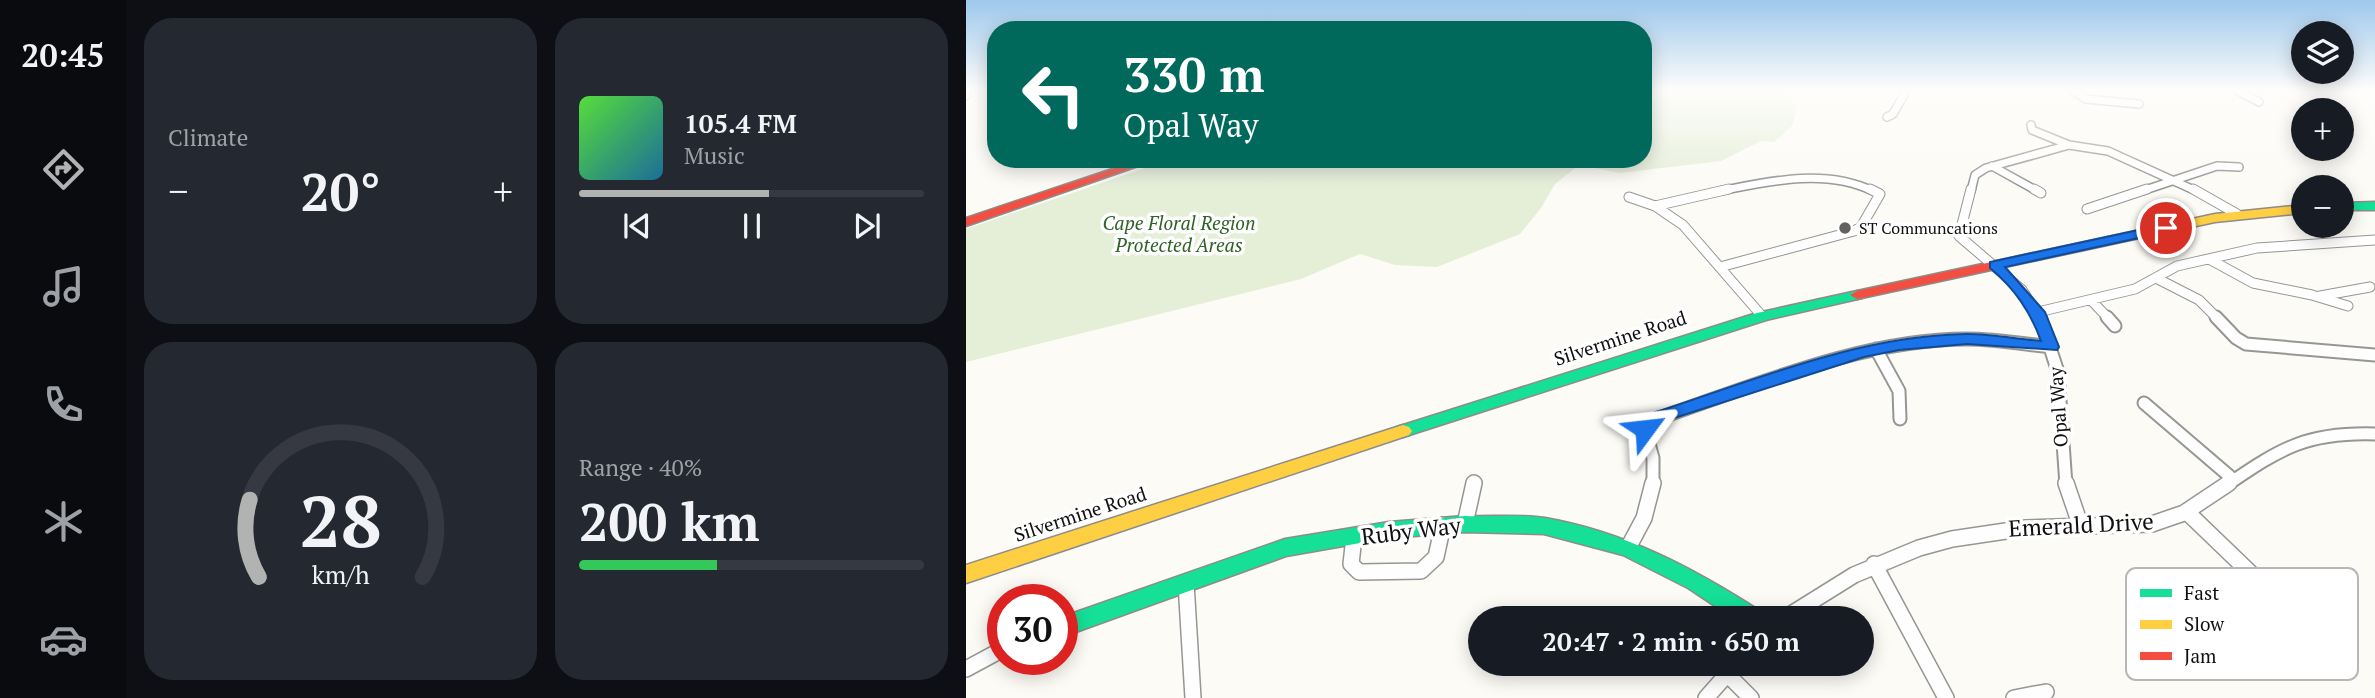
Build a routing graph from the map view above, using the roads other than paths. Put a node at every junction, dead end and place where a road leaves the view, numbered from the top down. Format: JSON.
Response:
{"nodes":[{"id":1,"x":2031,"y":125,"type":"dead end"},
{"id":2,"x":2069,"y":145,"type":"junction"},
{"id":3,"x":1992,"y":166,"type":"junction"},
{"id":4,"x":2239,"y":167,"type":"dead end"},
{"id":5,"x":1126,"y":168,"type":"edge"},
{"id":6,"x":2177,"y":180,"type":"junction"},
{"id":7,"x":2041,"y":194,"type":"dead end"},
{"id":8,"x":1629,"y":197,"type":"dead end"},
{"id":9,"x":1655,"y":206,"type":"junction"},
{"id":10,"x":2375,"y":206,"type":"edge"},
{"id":11,"x":2354,"y":207,"type":"edge"},
{"id":12,"x":2087,"y":209,"type":"dead end"},
{"id":13,"x":2291,"y":210,"type":"edge"},
{"id":14,"x":2237,"y":214,"type":"junction"},
{"id":15,"x":966,"y":222,"type":"edge"},
{"id":16,"x":2375,"y":240,"type":"edge"},
{"id":17,"x":2210,"y":259,"type":"junction"},
{"id":18,"x":1995,"y":265,"type":"junction"},
{"id":19,"x":1720,"y":267,"type":"junction"},
{"id":20,"x":2156,"y":278,"type":"junction"},
{"id":21,"x":2370,"y":287,"type":"dead end"},
{"id":22,"x":2320,"y":296,"type":"junction"},
{"id":23,"x":2091,"y":300,"type":"junction"},
{"id":24,"x":2348,"y":306,"type":"dead end"},
{"id":25,"x":2038,"y":312,"type":"junction"},
{"id":26,"x":1762,"y":316,"type":"junction"},
{"id":27,"x":2115,"y":326,"type":"dead end"},
{"id":28,"x":2052,"y":347,"type":"junction"},
{"id":29,"x":1876,"y":349,"type":"junction"},
{"id":30,"x":2375,"y":355,"type":"edge"},
{"id":31,"x":2144,"y":403,"type":"dead end"},
{"id":32,"x":1900,"y":419,"type":"dead end"},
{"id":33,"x":2375,"y":434,"type":"edge"},
{"id":34,"x":2234,"y":480,"type":"junction"},
{"id":35,"x":1474,"y":483,"type":"dead end"},
{"id":36,"x":2187,"y":512,"type":"junction"},
{"id":37,"x":1465,"y":524,"type":"junction"},
{"id":38,"x":2080,"y":524,"type":"junction"},
{"id":39,"x":1443,"y":525,"type":"junction"},
{"id":40,"x":1354,"y":537,"type":"junction"},
{"id":41,"x":1628,"y":548,"type":"junction"},
{"id":42,"x":1874,"y":564,"type":"junction"},
{"id":43,"x":2245,"y":568,"type":"edge"},
{"id":44,"x":966,"y":573,"type":"edge"},
{"id":45,"x":1186,"y":583,"type":"junction"},
{"id":46,"x":1734,"y":606,"type":"edge"},
{"id":47,"x":1802,"y":606,"type":"edge"},
{"id":48,"x":1078,"y":621,"type":"edge"},
{"id":49,"x":987,"y":658,"type":"edge"},
{"id":50,"x":966,"y":669,"type":"edge"},
{"id":51,"x":1725,"y":676,"type":"edge"},
{"id":52,"x":1737,"y":676,"type":"edge"},
{"id":53,"x":2046,"y":692,"type":"dead end"},
{"id":54,"x":1193,"y":698,"type":"edge"},
{"id":55,"x":1706,"y":698,"type":"edge"},
{"id":56,"x":1751,"y":698,"type":"edge"},
{"id":57,"x":1946,"y":698,"type":"edge"},
{"id":58,"x":2014,"y":698,"type":"edge"}],
"edges":[{"from":1,"to":2,"type":"street"},
{"from":2,"to":3,"type":"street"},
{"from":2,"to":6,"type":"street"},
{"from":3,"to":7,"type":"street"},
{"from":3,"to":18,"type":"street","name":"Opal Way"},
{"from":4,"to":6,"type":"street"},
{"from":5,"to":15,"type":"street"},
{"from":6,"to":12,"type":"street"},
{"from":6,"to":14,"type":"street"},
{"from":8,"to":9,"type":"street"},
{"from":9,"to":19,"type":"street"},
{"from":9,"to":19,"type":"street"},
{"from":10,"to":11,"type":"street"},
{"from":13,"to":14,"type":"street","name":"Silvermine Road"},
{"from":14,"to":18,"type":"street","name":"Silvermine Road"},
{"from":16,"to":17,"type":"street"},
{"from":17,"to":20,"type":"street"},
{"from":17,"to":22,"type":"street"},
{"from":18,"to":25,"type":"street","name":"Opal Way"},
{"from":18,"to":26,"type":"street","name":"Silvermine Road"},
{"from":19,"to":26,"type":"street"},
{"from":20,"to":23,"type":"street"},
{"from":20,"to":30,"type":"street"},
{"from":21,"to":22,"type":"street"},
{"from":22,"to":24,"type":"street"},
{"from":23,"to":25,"type":"street"},
{"from":23,"to":27,"type":"street"},
{"from":25,"to":28,"type":"street","name":"Opal Way"},
{"from":26,"to":44,"type":"street","name":"Silvermine Road"},
{"from":28,"to":29,"type":"street"},
{"from":28,"to":38,"type":"street","name":"Opal Way"},
{"from":29,"to":32,"type":"street"},
{"from":29,"to":41,"type":"street"},
{"from":31,"to":34,"type":"street"},
{"from":33,"to":34,"type":"street","name":"Emerald Drive"},
{"from":34,"to":36,"type":"street","name":"Emerald Drive"},
{"from":35,"to":37,"type":"street"},
{"from":36,"to":38,"type":"street","name":"Emerald Drive"},
{"from":36,"to":43,"type":"street"},
{"from":37,"to":39,"type":"street","name":"Ruby Way"},
{"from":37,"to":41,"type":"street","name":"Ruby Way"},
{"from":38,"to":42,"type":"street","name":"Emerald Drive"},
{"from":39,"to":40,"type":"street","name":"Ruby Way"},
{"from":39,"to":40,"type":"street"},
{"from":40,"to":45,"type":"street","name":"Ruby Way"},
{"from":41,"to":46,"type":"street","name":"Ruby Way"},
{"from":42,"to":47,"type":"street","name":"Emerald Drive"},
{"from":42,"to":57,"type":"street"},
{"from":45,"to":48,"type":"street","name":"Ruby Way"},
{"from":45,"to":54,"type":"street"},
{"from":49,"to":50,"type":"street"},
{"from":51,"to":55,"type":"street"},
{"from":52,"to":56,"type":"street"},
{"from":53,"to":58,"type":"street"}]}
